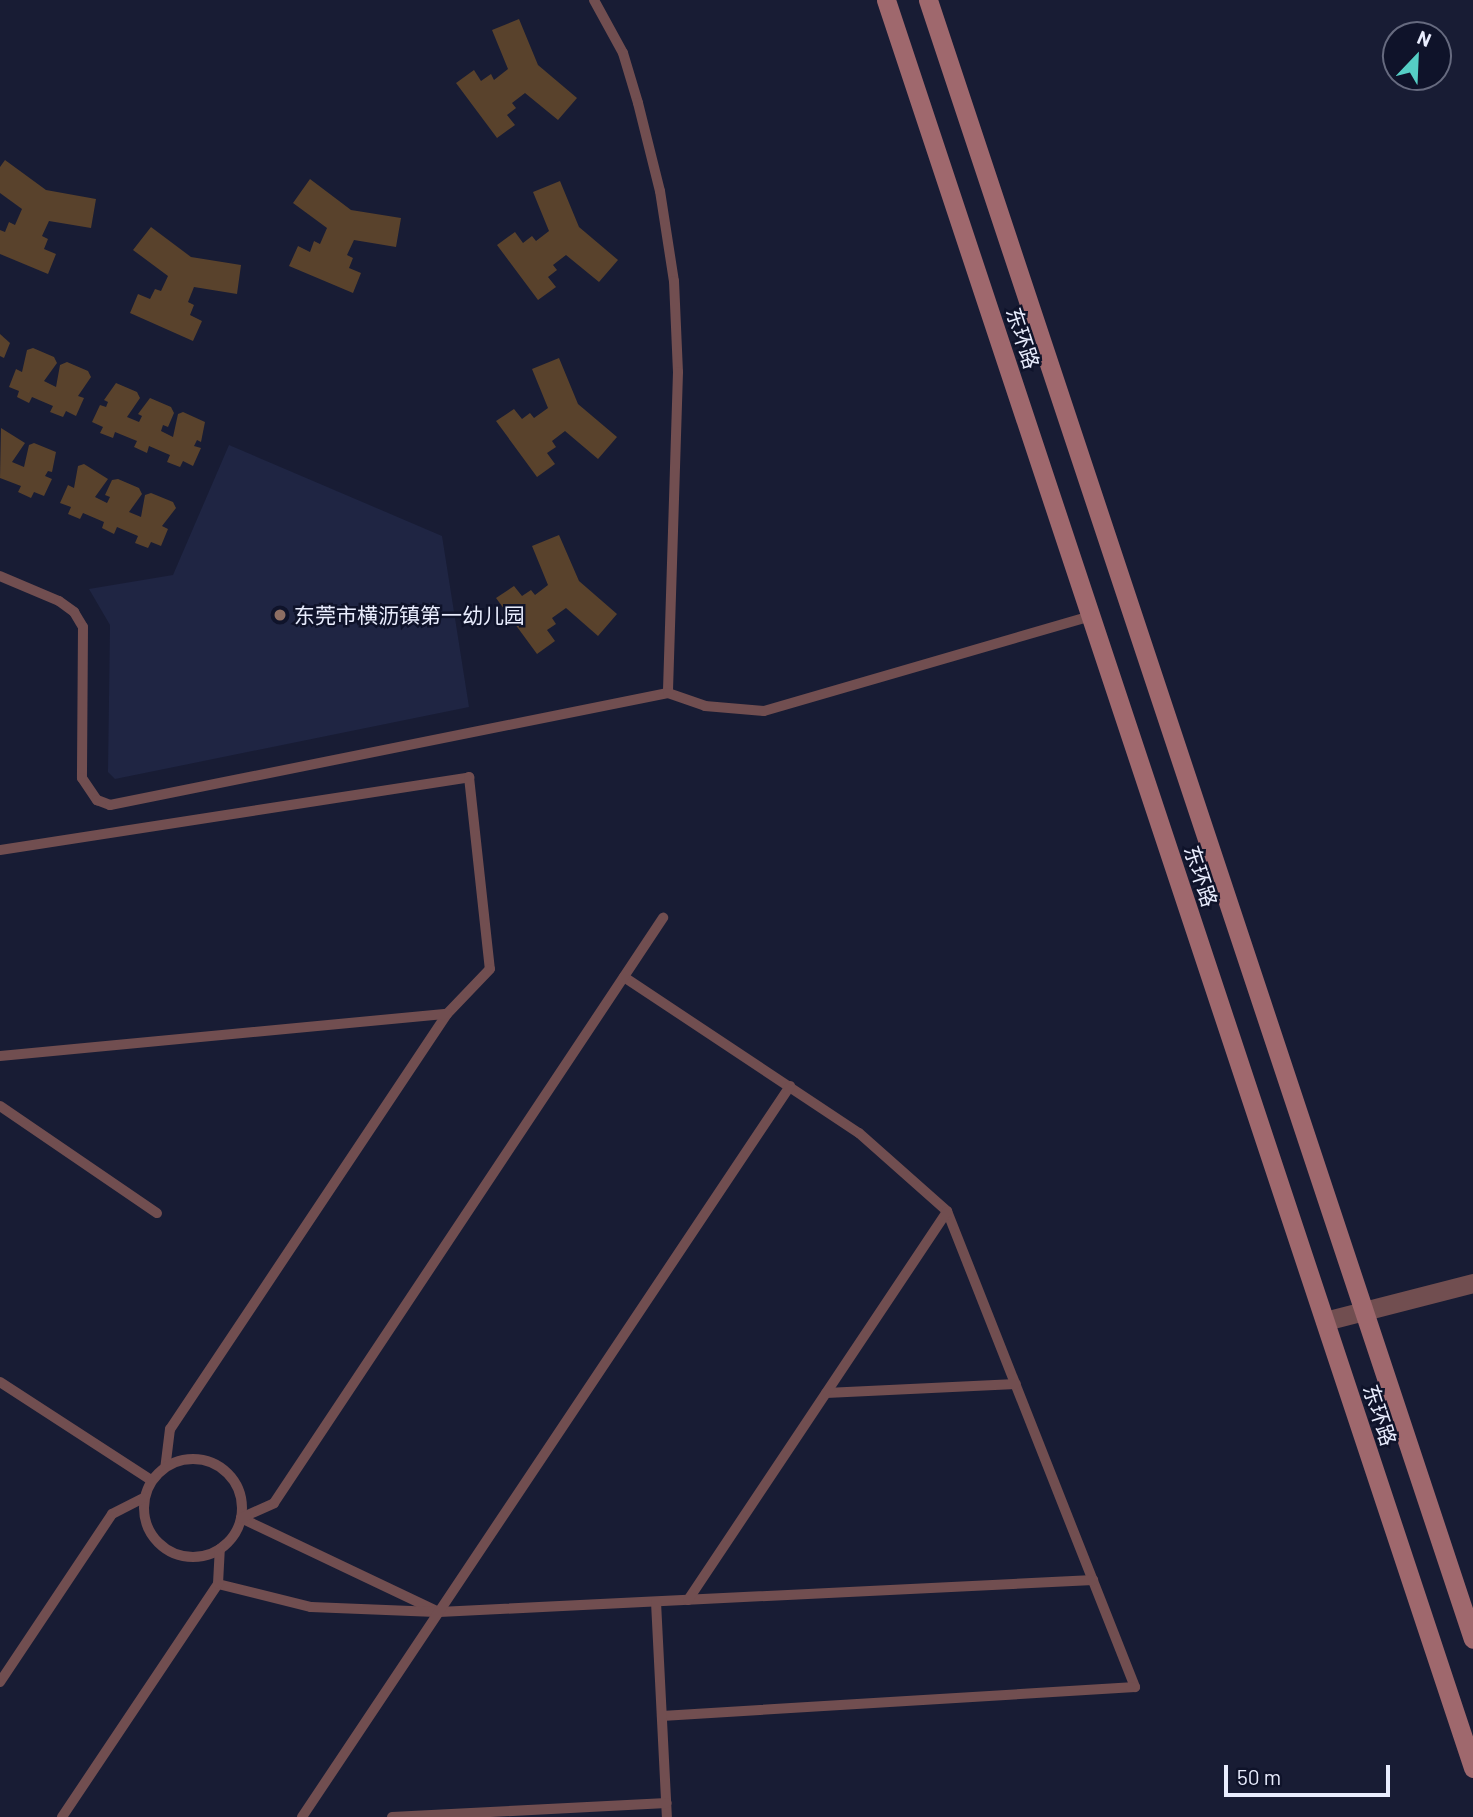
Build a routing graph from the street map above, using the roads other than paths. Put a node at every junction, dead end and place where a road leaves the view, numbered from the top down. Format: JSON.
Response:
{"nodes":[{"id":1,"x":594,"y":0,"type":"edge"},
{"id":2,"x":886,"y":0,"type":"edge"},
{"id":3,"x":928,"y":0,"type":"edge"},
{"id":4,"x":0,"y":576,"type":"edge"},
{"id":5,"x":1091,"y":616,"type":"junction"},
{"id":6,"x":667,"y":693,"type":"junction"},
{"id":7,"x":0,"y":850,"type":"edge"},
{"id":8,"x":663,"y":918,"type":"dead end"},
{"id":9,"x":624,"y":977,"type":"junction"},
{"id":10,"x":447,"y":1014,"type":"junction"},
{"id":11,"x":0,"y":1056,"type":"edge"},
{"id":12,"x":790,"y":1086,"type":"junction"},
{"id":13,"x":0,"y":1106,"type":"edge"},
{"id":14,"x":947,"y":1211,"type":"junction"},
{"id":15,"x":157,"y":1213,"type":"dead end"},
{"id":16,"x":1473,"y":1283,"type":"edge"},
{"id":17,"x":1364,"y":1311,"type":"junction"},
{"id":18,"x":1325,"y":1321,"type":"junction"},
{"id":19,"x":0,"y":1382,"type":"edge"},
{"id":20,"x":1016,"y":1384,"type":"junction"},
{"id":21,"x":826,"y":1393,"type":"junction"},
{"id":22,"x":165,"y":1467,"type":"junction"},
{"id":23,"x":151,"y":1480,"type":"junction"},
{"id":24,"x":144,"y":1498,"type":"junction"},
{"id":25,"x":241,"y":1518,"type":"junction"},
{"id":26,"x":220,"y":1549,"type":"junction"},
{"id":27,"x":1093,"y":1580,"type":"junction"},
{"id":28,"x":218,"y":1584,"type":"junction"},
{"id":29,"x":688,"y":1600,"type":"junction"},
{"id":30,"x":656,"y":1602,"type":"junction"},
{"id":31,"x":439,"y":1612,"type":"junction"},
{"id":32,"x":1473,"y":1639,"type":"edge"},
{"id":33,"x":0,"y":1682,"type":"edge"},
{"id":34,"x":662,"y":1716,"type":"junction"},
{"id":35,"x":1473,"y":1768,"type":"edge"},
{"id":36,"x":667,"y":1804,"type":"junction"},
{"id":37,"x":62,"y":1817,"type":"edge"},
{"id":38,"x":303,"y":1817,"type":"edge"},
{"id":39,"x":392,"y":1817,"type":"edge"},
{"id":40,"x":667,"y":1817,"type":"edge"}],
"edges":[{"from":1,"to":6,"type":"lane"},
{"from":2,"to":5,"type":"main road","name":"东环路"},
{"from":3,"to":17,"type":"main road","name":"东环路"},
{"from":4,"to":6,"type":"lane"},
{"from":5,"to":6,"type":"lane"},
{"from":5,"to":18,"type":"main road","name":"东环路"},
{"from":7,"to":10,"type":"lane"},
{"from":8,"to":9,"type":"lane"},
{"from":9,"to":12,"type":"lane"},
{"from":9,"to":25,"type":"lane"},
{"from":10,"to":11,"type":"lane"},
{"from":10,"to":22,"type":"lane"},
{"from":12,"to":14,"type":"lane"},
{"from":12,"to":31,"type":"lane"},
{"from":13,"to":15,"type":"lane"},
{"from":14,"to":20,"type":"lane"},
{"from":14,"to":21,"type":"lane"},
{"from":16,"to":17,"type":"street"},
{"from":17,"to":18,"type":"street"},
{"from":17,"to":32,"type":"main road","name":"东环路"},
{"from":18,"to":35,"type":"main road","name":"东环路"},
{"from":19,"to":23,"type":"lane"},
{"from":20,"to":21,"type":"lane"},
{"from":20,"to":27,"type":"lane"},
{"from":21,"to":29,"type":"lane"},
{"from":22,"to":23,"type":"lane"},
{"from":22,"to":25,"type":"lane"},
{"from":23,"to":24,"type":"lane"},
{"from":24,"to":26,"type":"lane"},
{"from":24,"to":33,"type":"lane"},
{"from":25,"to":26,"type":"lane"},
{"from":25,"to":31,"type":"lane"},
{"from":26,"to":28,"type":"lane"},
{"from":27,"to":29,"type":"lane"},
{"from":27,"to":34,"type":"lane"},
{"from":28,"to":31,"type":"lane"},
{"from":28,"to":37,"type":"lane"},
{"from":29,"to":30,"type":"lane"},
{"from":30,"to":31,"type":"lane"},
{"from":30,"to":34,"type":"lane"},
{"from":31,"to":38,"type":"lane"},
{"from":34,"to":36,"type":"lane"},
{"from":36,"to":39,"type":"lane"},
{"from":36,"to":40,"type":"lane"}]}
